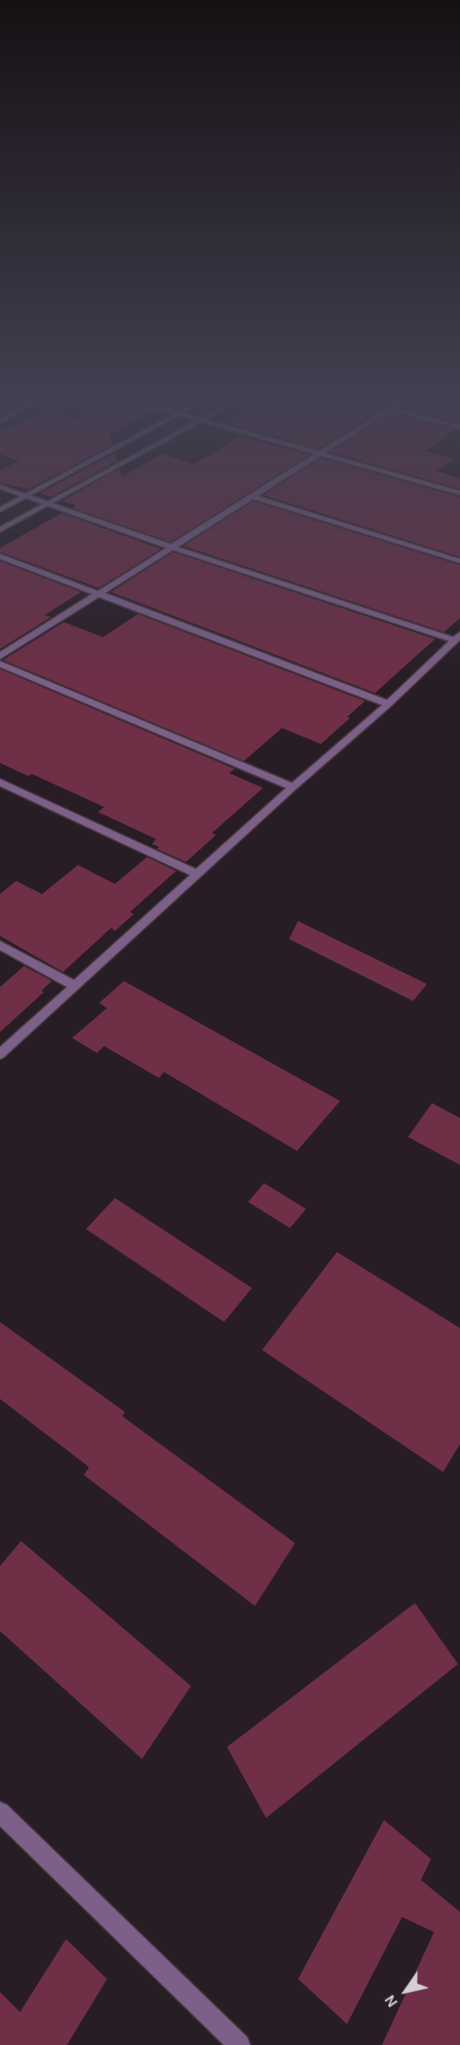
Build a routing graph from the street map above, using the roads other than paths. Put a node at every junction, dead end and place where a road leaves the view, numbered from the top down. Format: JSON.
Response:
{"nodes":[{"id":1,"x":26,"y":496,"type":"edge"},
{"id":2,"x":27,"y":496,"type":"edge"},
{"id":3,"x":63,"y":496,"type":"edge"},
{"id":4,"x":252,"y":496,"type":"edge"},
{"id":5,"x":253,"y":496,"type":"edge"},
{"id":6,"x":49,"y":504,"type":"junction"},
{"id":7,"x":0,"y":510,"type":"edge"},
{"id":8,"x":0,"y":530,"type":"edge"},
{"id":9,"x":172,"y":547,"type":"junction"},
{"id":10,"x":0,"y":556,"type":"edge"},
{"id":11,"x":460,"y":561,"type":"edge"},
{"id":12,"x":99,"y":593,"type":"junction"},
{"id":13,"x":457,"y":637,"type":"edge"},
{"id":14,"x":0,"y":656,"type":"edge"},
{"id":15,"x":0,"y":664,"type":"edge"},
{"id":16,"x":388,"y":704,"type":"junction"},
{"id":17,"x":0,"y":782,"type":"edge"},
{"id":18,"x":293,"y":787,"type":"junction"},
{"id":19,"x":198,"y":874,"type":"junction"},
{"id":20,"x":0,"y":945,"type":"edge"},
{"id":21,"x":75,"y":986,"type":"junction"},
{"id":22,"x":0,"y":1054,"type":"edge"},
{"id":23,"x":0,"y":1812,"type":"edge"},
{"id":24,"x":239,"y":2045,"type":"edge"}],
"edges":[{"from":1,"to":7,"type":"street"},
{"from":2,"to":6,"type":"street"},
{"from":3,"to":6,"type":"street"},
{"from":4,"to":9,"type":"street"},
{"from":5,"to":11,"type":"street"},
{"from":6,"to":8,"type":"street"},
{"from":6,"to":9,"type":"street"},
{"from":9,"to":12,"type":"street"},
{"from":9,"to":13,"type":"street"},
{"from":10,"to":12,"type":"street"},
{"from":12,"to":14,"type":"street"},
{"from":12,"to":16,"type":"street"},
{"from":13,"to":16,"type":"street"},
{"from":15,"to":18,"type":"street"},
{"from":16,"to":18,"type":"street"},
{"from":17,"to":19,"type":"street"},
{"from":18,"to":19,"type":"street"},
{"from":19,"to":21,"type":"street"},
{"from":20,"to":21,"type":"street"},
{"from":21,"to":22,"type":"street"},
{"from":23,"to":24,"type":"street"}]}
